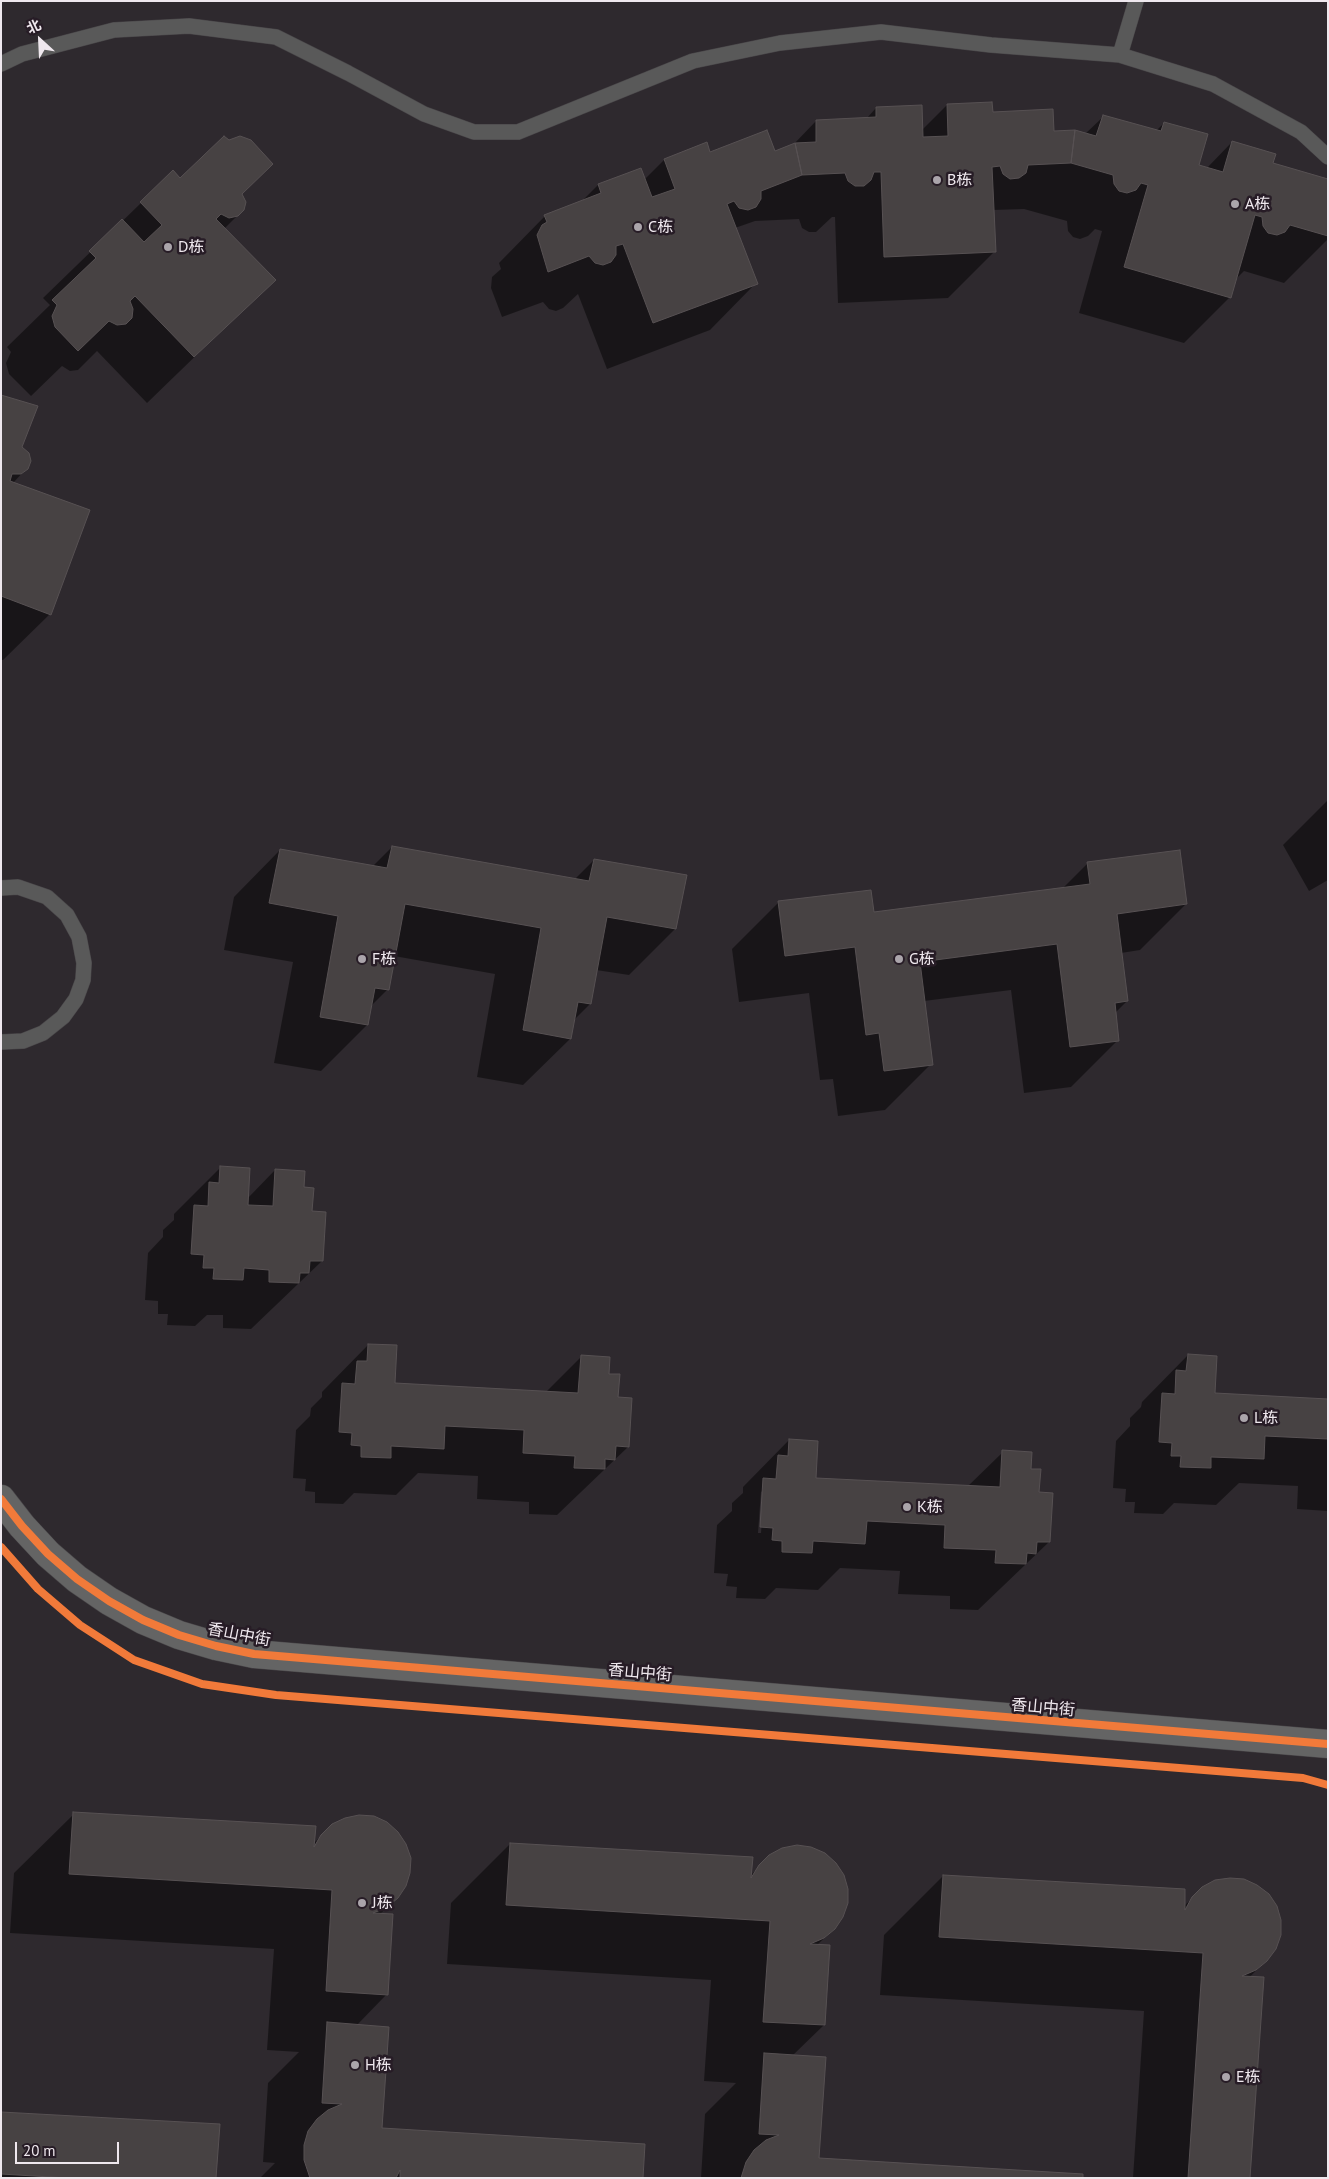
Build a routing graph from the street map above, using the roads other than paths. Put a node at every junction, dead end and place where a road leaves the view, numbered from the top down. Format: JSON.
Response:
{"nodes":[{"id":1,"x":1136,"y":1,"type":"edge"},
{"id":2,"x":1120,"y":55,"type":"junction"},
{"id":3,"x":1,"y":64,"type":"edge"},
{"id":4,"x":1328,"y":158,"type":"edge"},
{"id":5,"x":1,"y":888,"type":"edge"},
{"id":6,"x":1,"y":1042,"type":"edge"},
{"id":7,"x":1,"y":1499,"type":"edge"},
{"id":8,"x":1328,"y":1744,"type":"edge"}],
"edges":[{"from":1,"to":2,"type":"lane"},
{"from":2,"to":3,"type":"lane"},
{"from":2,"to":4,"type":"lane"},
{"from":5,"to":6,"type":"lane"},
{"from":7,"to":8,"type":"street","name":"香山中街"}]}
